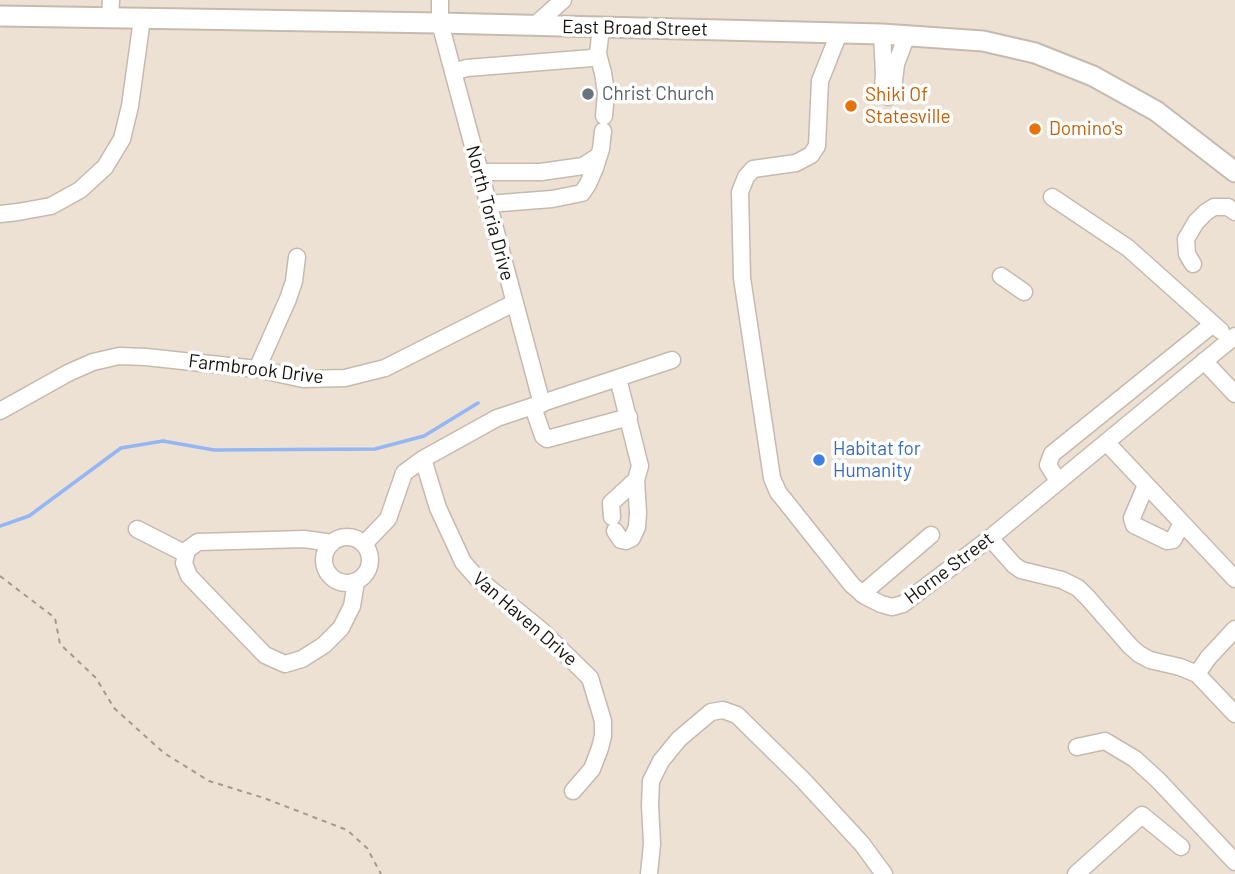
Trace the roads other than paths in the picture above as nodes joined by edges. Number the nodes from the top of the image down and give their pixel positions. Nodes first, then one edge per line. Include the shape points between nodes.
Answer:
1 (440, 0) edge
2 (563, 0) edge
3 (111, 9) edge
4 (0, 16) edge
5 (142, 19) junction
6 (440, 23) junction
7 (534, 26) junction
8 (601, 27) junction
9 (839, 33) junction
10 (882, 34) junction
11 (907, 35) junction
12 (598, 54) junction
13 (453, 72) junction
14 (597, 157) junction
15 (480, 172) junction
16 (1235, 172) edge
17 (1052, 197) dead end
18 (488, 204) junction
19 (1235, 212) edge
20 (0, 214) edge
21 (297, 257) dead end
22 (1193, 264) dead end
23 (1001, 276) dead end
24 (1024, 292) dead end
25 (514, 303) junction
26 (1213, 324) junction
27 (1233, 337) edge
28 (672, 360) dead end
29 (1204, 361) junction
30 (257, 369) junction
31 (618, 378) junction
32 (1235, 394) edge
33 (537, 405) junction
34 (0, 411) edge
35 (629, 417) junction
36 (1106, 442) junction
37 (423, 459) junction
38 (636, 480) junction
39 (1058, 481) junction
40 (1146, 485) junction
41 (1182, 523) junction
42 (138, 529) dead end
43 (931, 535) dead end
44 (990, 538) junction
45 (332, 543) junction
46 (364, 544) junction
47 (186, 554) junction
48 (1235, 579) edge
49 (356, 582) junction
50 (862, 594) junction
51 (1235, 629) edge
52 (1197, 674) junction
53 (1235, 714) edge
54 (1077, 747) dead end
55 (573, 791) dead end
56 (1181, 847) dead end
57 (1235, 862) edge
58 (649, 874) edge
59 (884, 874) edge
60 (1076, 874) edge

1 - 6 street, North Toria Drive
2 - 7 street
3 - 4 main road, East Broad Street
3 - 5 main road, East Broad Street
5 - 6 main road, East Broad Street
5 - 20 street via 130,106 122,138 105,167 80,190 51,205
6 - 7 main road, East Broad Street
6 - 13 street, North Toria Drive
7 - 8 main road, East Broad Street
8 - 9 main road, East Broad Street
8 - 12 street
9 - 10 main road, East Broad Street
9 - 50 street, Horne Street via 820,81 817,146 796,163 753,169 740,191 742,278 772,478 778,492
10 - 11 main road, East Broad Street
10 - 11 street via 883,90 888,97
11 - 16 main road, East Broad Street via 983,41 1035,53 1093,76 1156,111
12 - 13 street via 584,60
12 - 14 street via 606,93
13 - 15 street, North Toria Drive
14 - 15 street via 583,166 541,173
14 - 18 street via 582,193
15 - 18 street, North Toria Drive
17 - 26 street via 1128,248
18 - 25 street, North Toria Drive
19 - 22 street via 1214,207 1196,222 1186,239
21 - 30 street via 291,290
23 - 24 street
25 - 30 street, Farmbrook Drive via 385,368 345,378 303,379
25 - 33 street, North Toria Drive
26 - 27 street
26 - 39 street via 1052,454 1048,465
27 - 29 street, Horne Street
28 - 31 street
29 - 32 street
29 - 36 street, Horne Street
30 - 34 street, Farmbrook Drive via 119,356 68,373
31 - 33 street
31 - 35 street
33 - 35 street, North Toria Drive via 547,439
33 - 37 street via 497,418
35 - 38 street via 640,466
36 - 39 street, Horne Street
36 - 40 street
37 - 46 street via 404,473 388,519
37 - 55 street, Van Haven Drive via 438,508 463,562 590,678 603,736 592,769
38 - 38 street via 611,503 613,524 621,540 632,538 636,527
39 - 44 street, Horne Street
40 - 41 street
40 - 41 street via 1132,518 1134,525 1167,541 1173,540
41 - 48 street
42 - 47 street
43 - 50 street
44 - 50 street, Horne Street via 903,604 892,607
44 - 52 street via 1021,570 1078,588 1139,654
45 - 46 street via 348,537
45 - 47 street via 304,539 198,542
45 - 49 street via 324,559 330,576
46 - 49 street via 370,561
47 - 49 street via 189,576 265,655 285,664 324,645 341,628 352,606
51 - 52 street
52 - 53 street
54 - 57 street via 1105,741 1135,759
56 - 60 street via 1142,815
58 - 59 street via 651,781 679,739 710,712 723,710 737,715 803,780

